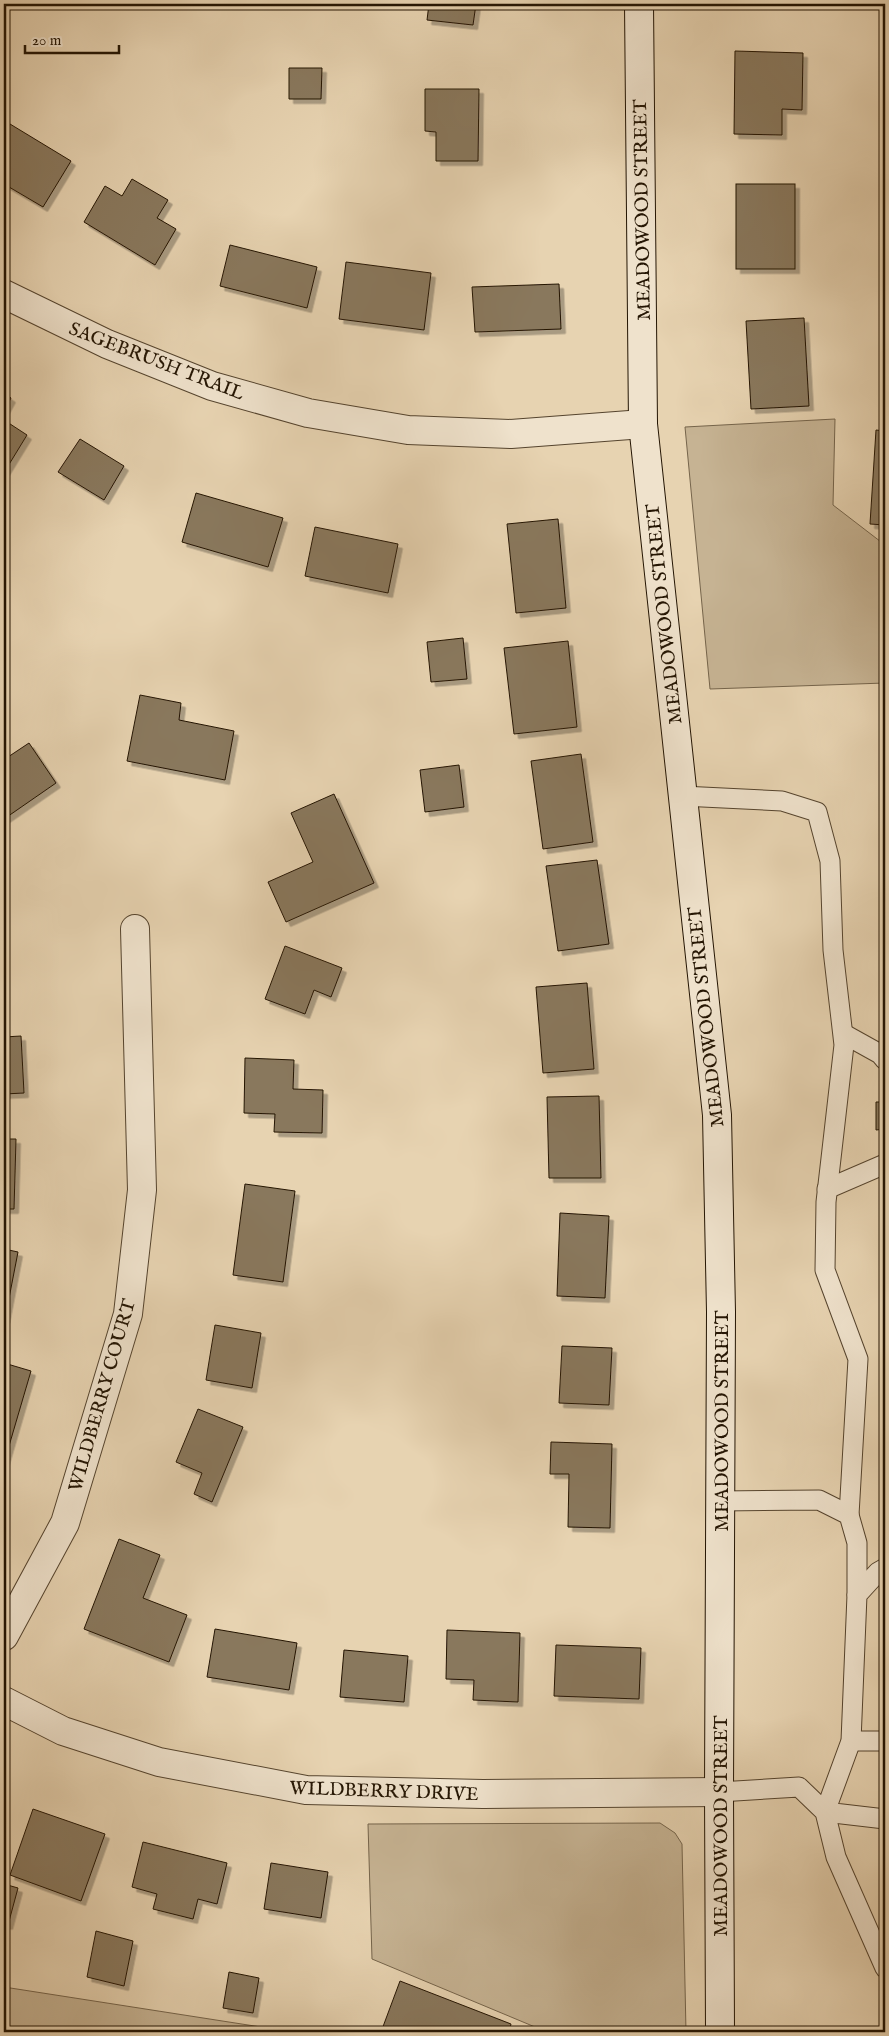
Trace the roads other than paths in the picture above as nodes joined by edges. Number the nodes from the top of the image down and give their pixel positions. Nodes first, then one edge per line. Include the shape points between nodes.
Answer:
1 (639, 4) edge
2 (4, 294) edge
3 (643, 424) junction
4 (682, 796) junction
5 (135, 928) dead end
6 (844, 1034) junction
7 (885, 1060) edge
8 (885, 1164) edge
9 (828, 1189) junction
10 (720, 1502) junction
11 (849, 1515) junction
12 (885, 1568) edge
13 (857, 1595) junction
14 (4, 1636) edge
15 (4, 1701) edge
16 (851, 1741) junction
17 (885, 1741) edge
18 (719, 1792) junction
19 (825, 1812) junction
20 (885, 1819) edge
21 (885, 1968) edge
22 (720, 2032) edge

1 - 3 street, MEADOWOOD STREET
2 - 3 street, SAGEBRUSH TRAIL via 107,344 212,386 308,413 408,430 511,434
3 - 4 street, MEADOWOOD STREET
4 - 6 lane via 782,801 817,812 830,861 833,950
4 - 10 street, MEADOWOOD STREET via 717,1115
5 - 14 street, WILDBERRY COURT via 142,1190 128,1314 65,1523
6 - 7 lane
6 - 9 lane
8 - 9 lane
9 - 11 lane via 825,1270 858,1359
10 - 11 lane via 819,1500
10 - 18 street, MEADOWOOD STREET
11 - 13 lane via 857,1543
12 - 13 lane
13 - 16 lane
15 - 18 street, WILDBERRY DRIVE via 63,1731 159,1762 306,1790 483,1794
16 - 17 lane
16 - 19 lane
18 - 19 lane via 799,1787
18 - 22 street, MEADOWOOD STREET
19 - 20 lane
19 - 21 lane via 836,1856

